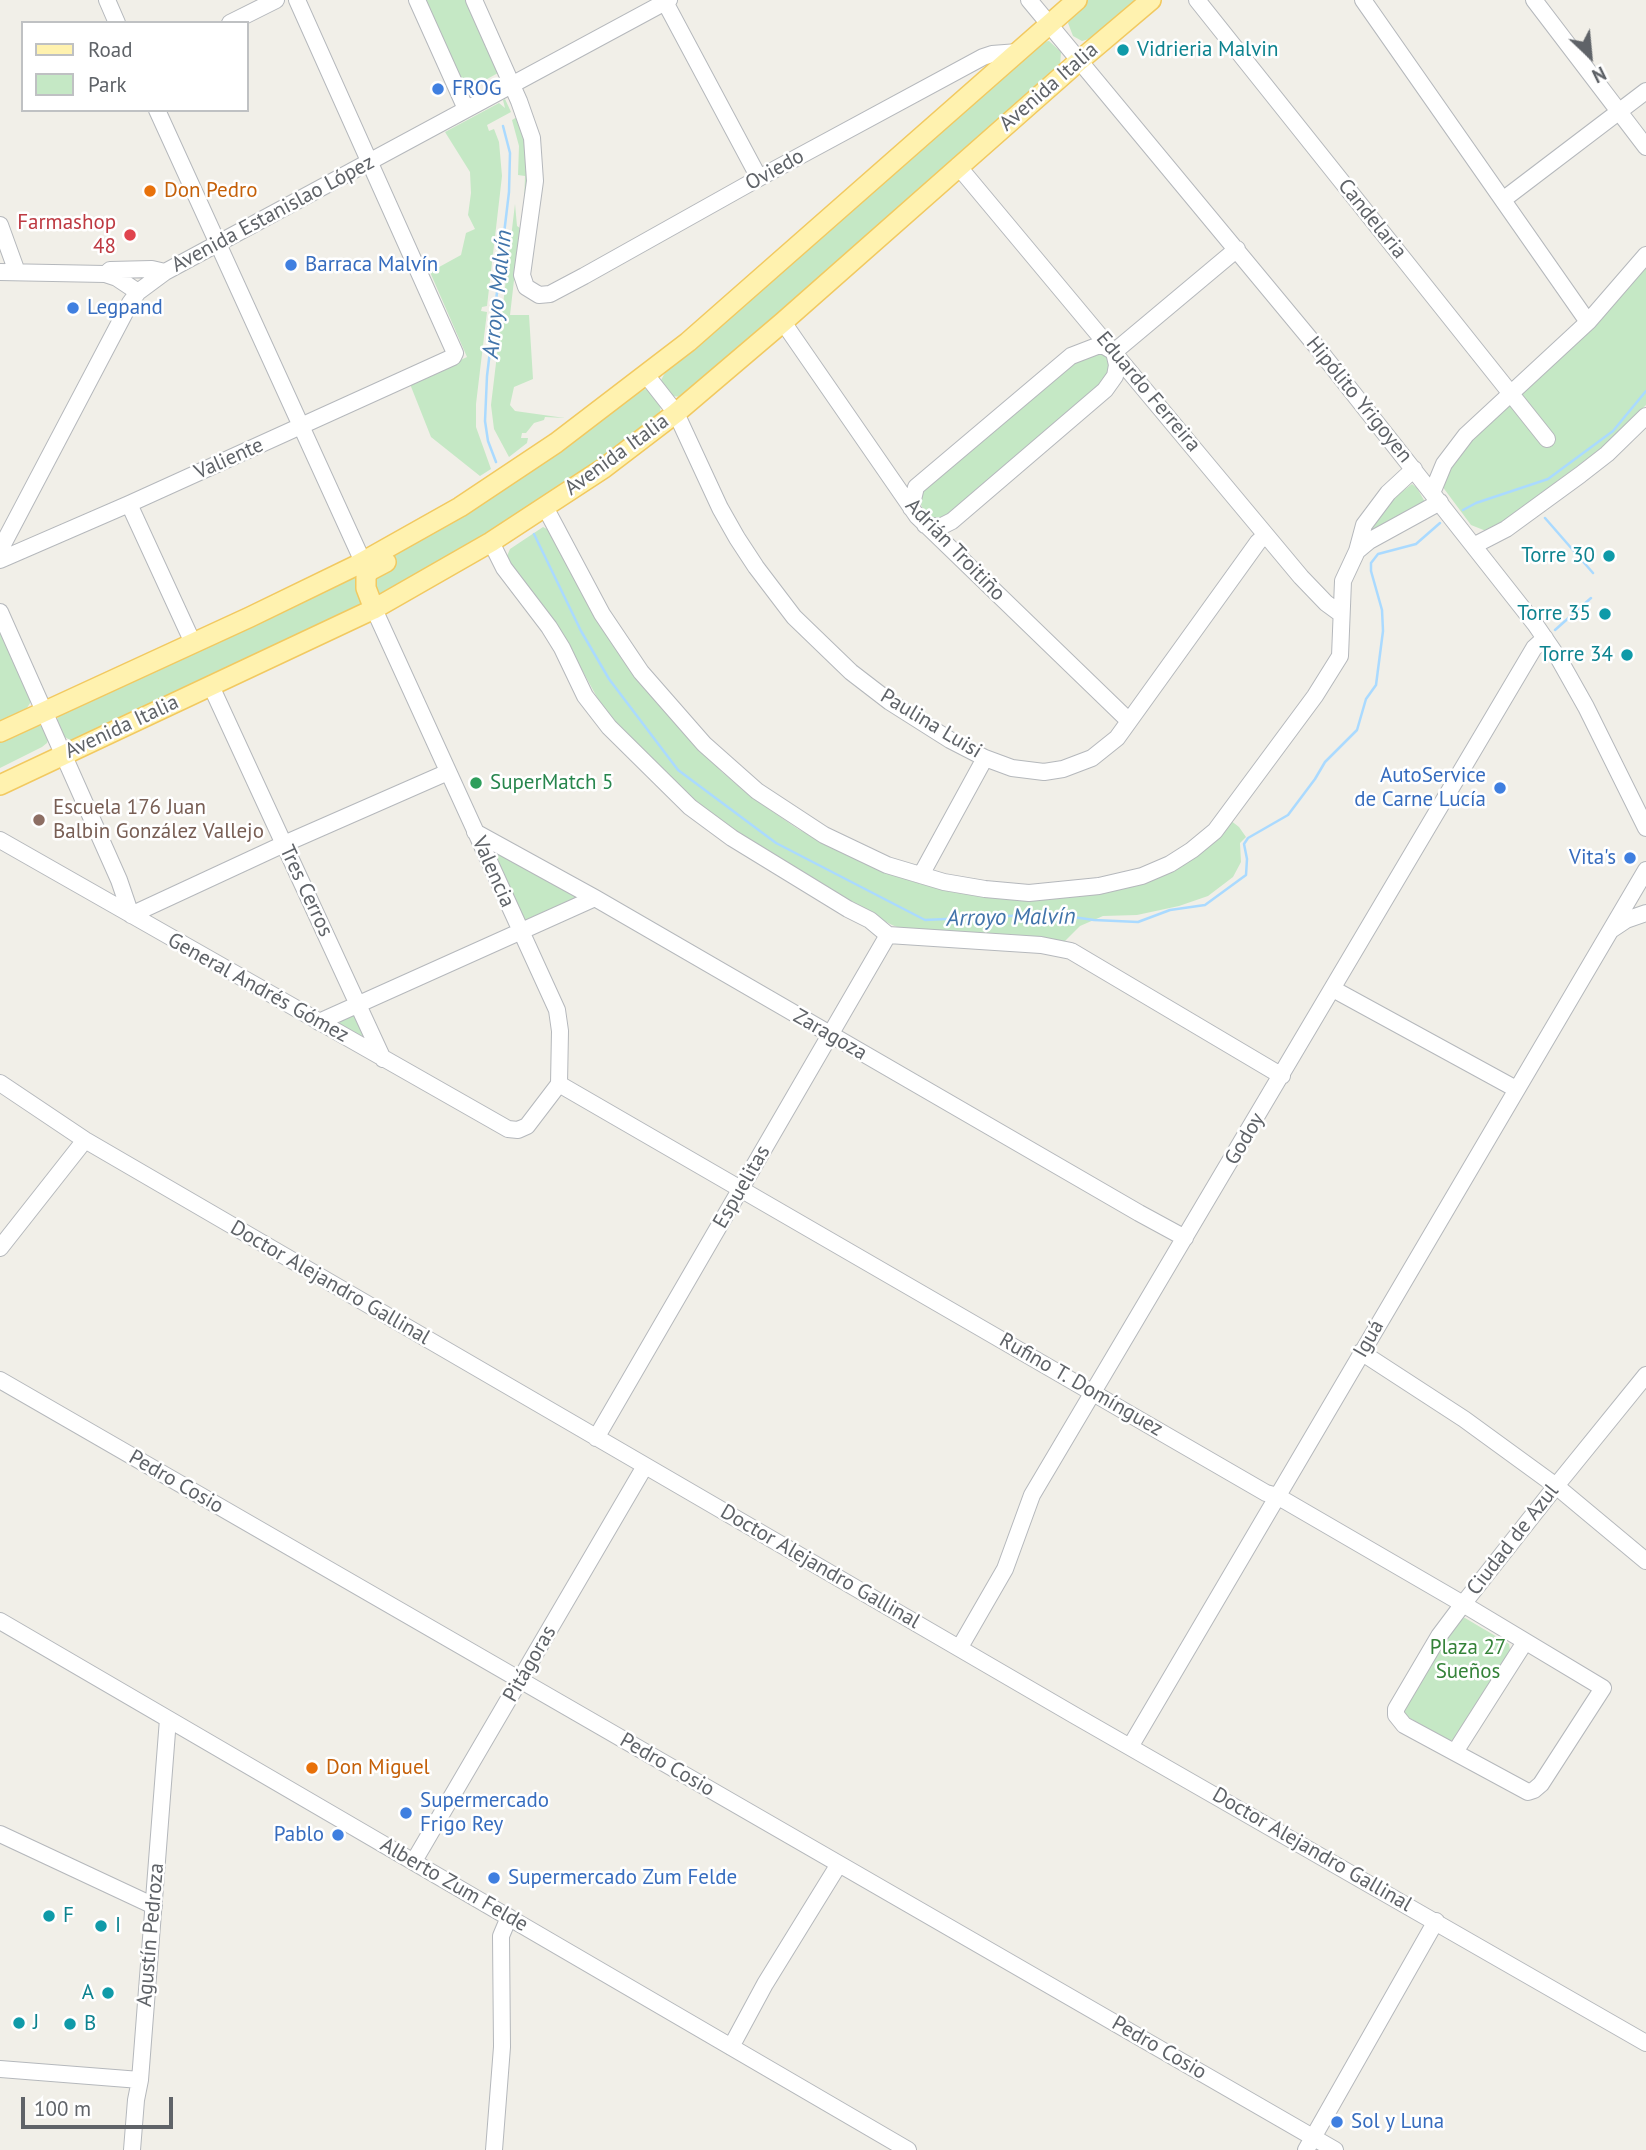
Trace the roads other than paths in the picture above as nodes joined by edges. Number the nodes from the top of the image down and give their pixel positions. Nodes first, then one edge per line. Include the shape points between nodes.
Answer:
1 (107, 0) edge
2 (276, 0) edge
3 (297, 0) edge
4 (417, 0) edge
5 (474, 0) edge
6 (1029, 0) edge
7 (1077, 0) edge
8 (1151, 0) edge
9 (1197, 0) edge
10 (1364, 0) edge
11 (1534, 0) edge
12 (667, 1) edge
13 (116, 21) edge
14 (234, 21) edge
15 (1049, 24) junction
16 (1018, 52) junction
17 (1079, 61) junction
18 (511, 84) junction
19 (1646, 92) edge
20 (466, 109) junction
21 (158, 112) edge
22 (1619, 113) junction
23 (1646, 148) edge
24 (370, 162) junction
25 (958, 166) junction
26 (759, 178) junction
27 (1504, 199) junction
28 (0, 225) edge
29 (217, 244) junction
30 (1237, 249) junction
31 (1646, 254) edge
32 (0, 272) edge
33 (17, 272) junction
34 (165, 272) junction
35 (105, 274) junction
36 (138, 292) junction
37 (783, 322) junction
38 (1588, 322) junction
39 (1114, 352) junction
40 (648, 376) junction
41 (1510, 393) junction
42 (676, 413) junction
43 (1646, 416) edge
44 (301, 426) junction
45 (1547, 439) dead end
46 (1414, 469) junction
47 (1436, 498) junction
48 (129, 504) junction
49 (545, 507) junction
50 (911, 508) junction
51 (925, 525) junction
52 (429, 526) junction
53 (1266, 535) junction
54 (491, 542) junction
55 (1475, 545) junction
56 (0, 550) edge
57 (1357, 551) junction
58 (0, 560) edge
59 (363, 562) junction
60 (1343, 581) junction
61 (1312, 588) junction
62 (374, 609) junction
63 (0, 612) edge
64 (1341, 614) junction
65 (1545, 638) junction
66 (193, 643) junction
67 (211, 686) junction
68 (44, 711) junction
69 (1129, 721) junction
70 (0, 732) edge
71 (60, 747) junction
72 (985, 758) junction
73 (0, 772) edge
74 (448, 772) junction
75 (0, 785) edge
76 (1646, 828) edge
77 (475, 832) junction
78 (0, 840) edge
79 (284, 844) junction
80 (1646, 870) edge
81 (921, 875) junction
82 (1629, 897) junction
83 (595, 898) junction
84 (1645, 913) edge
85 (131, 915) junction
86 (1609, 931) junction
87 (521, 932) junction
88 (888, 935) junction
89 (1333, 989) junction
90 (358, 1004) junction
91 (319, 1022) junction
92 (830, 1035) junction
93 (383, 1059) junction
94 (1282, 1076) junction
95 (0, 1083) edge
96 (559, 1084) junction
97 (1516, 1089) junction
98 (85, 1140) junction
99 (741, 1189) junction
100 (1185, 1238) junction
101 (0, 1248) edge
102 (1361, 1352) junction
103 (1646, 1375) edge
104 (0, 1380) edge
105 (1094, 1392) junction
106 (596, 1438) junction
107 (645, 1466) junction
108 (1556, 1486) junction
109 (1277, 1496) junction
110 (1646, 1561) edge
111 (1463, 1604) junction
112 (0, 1621) edge
113 (1525, 1642) junction
114 (960, 1647) junction
115 (520, 1681) junction
116 (168, 1719) junction
117 (1130, 1747) junction
118 (1455, 1752) junction
119 (0, 1834) edge
120 (414, 1861) junction
121 (839, 1864) junction
122 (154, 1906) junction
123 (509, 1917) junction
124 (1436, 1921) junction
125 (1646, 2043) edge
126 (731, 2047) junction
127 (0, 2069) edge
128 (140, 2080) junction
129 (1310, 2144) edge
130 (132, 2150) edge
131 (494, 2150) edge
132 (908, 2150) edge
133 (1335, 2150) edge

1 - 13 street
2 - 14 street
3 - 24 street
4 - 20 street
5 - 18 street
6 - 15 street, Hipólito Yrigoyen
7 - 15 main road
8 - 17 main road, Avenida Italia
9 - 41 street, Candelaria
10 - 27 street
11 - 22 street
12 - 18 street, Avenida Estanislao López
12 - 26 street
15 - 16 main road
15 - 17 street, Hipólito Yrigoyen
16 - 26 street, Oviedo via 983,57
16 - 40 main road
17 - 25 main road, Avenida Italia
17 - 30 street, Hipólito Yrigoyen
18 - 20 street, Avenida Estanislao López
18 - 26 street, Oviedo via 529,127 536,163 522,275 526,287 536,294 551,294
19 - 22 street
20 - 24 street, Avenida Estanislao López
21 - 29 street
22 - 23 street
22 - 27 street
24 - 29 street, Avenida Estanislao López
24 - 44 street, Valiente via 455,353
25 - 37 main road, Avenida Italia
25 - 39 street, Eduardo Ferreira
27 - 38 street
28 - 33 street
29 - 34 street, Avenida Estanislao López
29 - 44 street
30 - 39 street
30 - 46 street, Hipólito Yrigoyen
31 - 38 street
32 - 33 street
33 - 35 street
34 - 35 street
34 - 36 street, Avenida Estanislao López
35 - 36 street
36 - 56 street, Avenida Estanislao López
37 - 42 main road, Avenida Italia
37 - 50 street, Adrián Troitiño
38 - 41 street
39 - 50 street via 1097,346 1071,356 916,486
39 - 51 street via 1115,376 1105,390 952,520 940,527
39 - 53 street, Eduardo Ferreira
40 - 42 street, Paulina Luisi
40 - 52 main road
41 - 45 street, Candelaria
41 - 47 street via 1450,454
42 - 49 main road, Avenida Italia
42 - 72 street, Paulina Luisi via 737,538 794,617 890,702
43 - 55 street via 1580,475
44 - 48 street, Valiente
44 - 59 street
46 - 47 street, Hipólito Yrigoyen
46 - 57 street via 1364,525
47 - 55 street, Hipólito Yrigoyen
47 - 57 street
48 - 58 street, Valiente
48 - 66 street
49 - 54 main road, Avenida Italia
49 - 81 street via 627,652 721,762 824,835 887,865
50 - 51 street, Adrián Troitiño
51 - 69 street, Adrián Troitiño
52 - 59 main road
52 - 62 main road via 412,546 369,572 366,588
53 - 61 street, Eduardo Ferreira
53 - 69 street, Paulina Luisi
54 - 62 main road, Avenida Italia
54 - 88 street via 504,568 549,626 585,696 609,727 690,807 776,867
55 - 65 street, Hipólito Yrigoyen
57 - 60 street
59 - 66 main road
60 - 61 street via 1324,590
60 - 64 street
61 - 64 street, Eduardo Ferreira
62 - 67 main road, Avenida Italia
62 - 74 street, Valencia
63 - 68 street
64 - 81 street via 1340,656 1332,671 1215,831 1170,864 1121,882 1029,893
65 - 76 street, Hipólito Yrigoyen via 1600,733
65 - 89 street, Godoy via 1534,648
66 - 68 main road
67 - 71 main road, Avenida Italia
67 - 79 street, Tres Cerros
68 - 70 main road
68 - 71 street
69 - 72 street, Paulina Luisi via 1117,738 1092,758 1063,769 1028,771
71 - 73 main road via 48,748
71 - 75 main road, Avenida Italia
71 - 85 street
72 - 81 street
74 - 77 street, Valencia
74 - 79 street
77 - 83 street, Zaragoza
77 - 87 street, Valencia
78 - 85 street, General Andrés Gómez
79 - 85 street
79 - 90 street, Tres Cerros
80 - 82 street, Iguá
82 - 84 street via 1633,906
82 - 86 street, Iguá
83 - 87 street
83 - 92 street, Zaragoza
84 - 86 street
85 - 91 street, General Andrés Gómez
86 - 97 street, Iguá
87 - 90 street
87 - 96 street, Valencia via 557,1010
88 - 92 street, Espuelitas
88 - 94 street via 1071,951
89 - 94 street, Godoy
89 - 97 street
90 - 91 street
90 - 93 street, Tres Cerros
91 - 93 street, General Andrés Gómez
92 - 99 street, Espuelitas
92 - 100 street, Zaragoza
93 - 96 street, General Andrés Gómez via 508,1129 527,1126
94 - 100 street, Godoy
95 - 98 street, Doctor Alejandro Gallinal
96 - 99 street, Rufino T. Domínguez
97 - 102 street, Iguá
98 - 101 street
98 - 106 street, Doctor Alejandro Gallinal
99 - 105 street, Rufino T. Domínguez
99 - 106 street, Espuelitas
100 - 105 street, Godoy
102 - 108 street
102 - 109 street, Iguá
103 - 108 street, Ciudad de Azul
104 - 115 street, Pedro Cosio
105 - 109 street, Rufino T. Domínguez
105 - 114 street, Godoy via 1032,1495 1005,1569
106 - 107 street, Doctor Alejandro Gallinal
107 - 114 street, Doctor Alejandro Gallinal
107 - 115 street, Pitágoras
108 - 110 street
108 - 111 street, Ciudad de Azul
109 - 111 street, Rufino T. Domínguez
109 - 117 street, Iguá
111 - 113 street, Rufino T. Domínguez
111 - 118 street, Ciudad de Azul via 1396,1709 1404,1724
112 - 116 street, Alberto Zum Felde
113 - 118 street
113 - 118 street, Rufino T. Domínguez via 1603,1688 1534,1790 1520,1790
114 - 117 street, Doctor Alejandro Gallinal
115 - 120 street, Pitágoras
115 - 121 street, Pedro Cosio
116 - 120 street, Alberto Zum Felde
116 - 122 street, Agustín Pedroza
117 - 124 street, Doctor Alejandro Gallinal
119 - 122 street
120 - 123 street, Alberto Zum Felde
121 - 126 street
121 - 129 street, Pedro Cosio
122 - 128 street, Agustín Pedroza
123 - 126 street, Alberto Zum Felde
123 - 131 street via 502,1936 502,2047
124 - 125 street, Doctor Alejandro Gallinal
124 - 129 street
126 - 132 street, Alberto Zum Felde
127 - 128 street
128 - 130 street, Agustín Pedroza
129 - 133 street, Pedro Cosio

